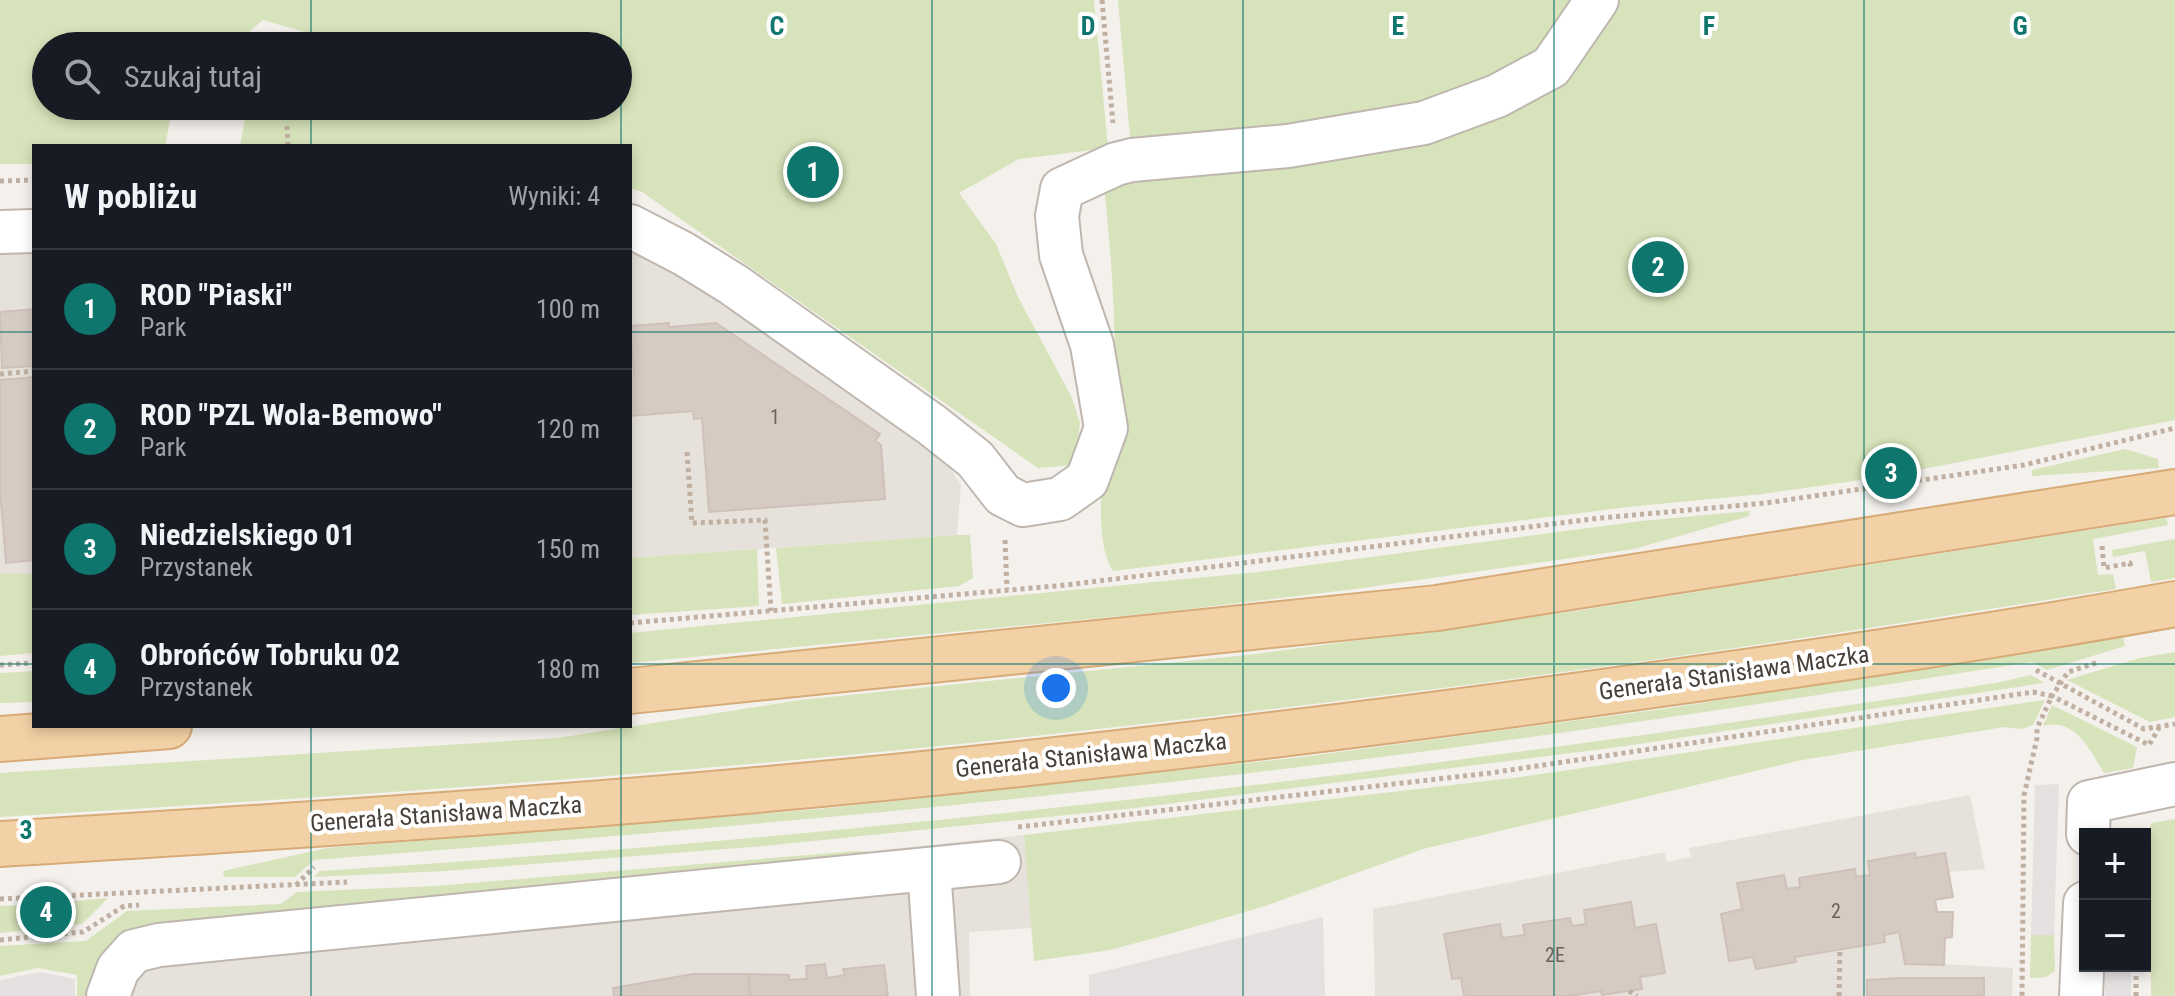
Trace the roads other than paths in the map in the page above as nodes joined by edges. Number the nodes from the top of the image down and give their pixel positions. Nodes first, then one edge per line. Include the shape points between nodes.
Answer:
1 (1597, 0) edge
2 (632, 227) edge
3 (32, 231) edge
4 (0, 232) edge
5 (2175, 492) edge
6 (2175, 604) edge
7 (632, 691) edge
8 (143, 728) edge
9 (0, 739) edge
10 (2175, 784) edge
11 (2088, 828) edge
12 (0, 844) edge
13 (1004, 845) road end
14 (929, 869) junction
15 (2082, 972) edge
16 (108, 996) edge
17 (938, 996) edge
18 (2081, 996) edge

1 - 2 street via 1551,67 1497,96 1424,123 1288,146 1116,164 1062,189 1057,216 1061,255 1092,345 1106,428 1087,480 1060,499 1023,505 1003,495 975,459 907,407 734,285
3 - 4 street
5 - 7 main road via 1437,608
6 - 12 main road, Generała Stanisława Maczka via 1485,708 1021,763 558,807
8 - 9 main road
10 - 11 street via 2089,802
13 - 14 street
14 - 16 street via 159,945 134,951 118,969
14 - 17 street
15 - 18 street

